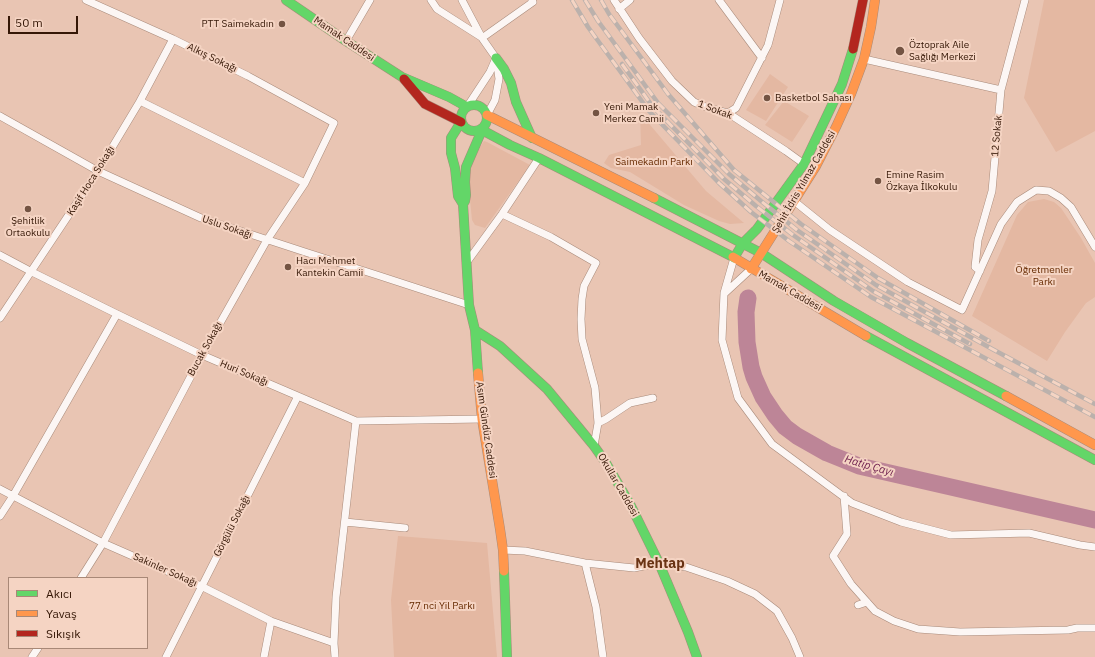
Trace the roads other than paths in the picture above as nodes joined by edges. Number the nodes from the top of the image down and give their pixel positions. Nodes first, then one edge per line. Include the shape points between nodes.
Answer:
1 (86, 0) edge
2 (286, 0) edge
3 (370, 0) edge
4 (431, 0) edge
5 (462, 0) edge
6 (532, 0) edge
7 (614, 0) edge
8 (630, 0) edge
9 (719, 0) edge
10 (780, 0) edge
11 (863, 0) edge
12 (875, 0) edge
13 (1025, 0) edge
14 (619, 9) junction
15 (482, 38) junction
16 (173, 39) junction
17 (346, 41) junction
18 (496, 58) junction
19 (762, 58) junction
20 (864, 59) junction
21 (402, 77) junction
22 (1001, 90) junction
23 (140, 101) junction
24 (467, 107) junction
25 (728, 113) junction
26 (487, 115) junction
27 (0, 116) edge
28 (461, 122) junction
29 (334, 123) joint
30 (482, 130) junction
31 (532, 138) junction
32 (538, 158) junction
33 (804, 164) junction
34 (98, 171) junction
35 (305, 183) junction
36 (794, 201) junction
37 (463, 204) junction
38 (502, 214) junction
39 (267, 240) junction
40 (743, 243) junction
41 (1095, 247) edge
42 (761, 253) junction
43 (0, 255) edge
44 (734, 258) junction
45 (467, 262) junction
46 (751, 269) junction
47 (980, 271) junction
48 (32, 272) junction
49 (724, 293) junction
50 (469, 305) junction
51 (117, 314) junction
52 (0, 318) edge
53 (475, 330) junction
54 (202, 355) junction
55 (298, 396) junction
56 (653, 398) dead end
57 (482, 419) junction
58 (356, 421) junction
59 (598, 423) junction
60 (1095, 445) edge
61 (594, 446) junction
62 (1095, 460) edge
63 (0, 489) edge
64 (13, 496) junction
65 (844, 496) junction
66 (0, 516) edge
67 (345, 522) junction
68 (405, 528) dead end
69 (103, 543) junction
70 (1095, 547) edge
71 (503, 550) junction
72 (585, 562) junction
73 (659, 562) junction
74 (83, 577) edge
75 (201, 586) junction
76 (867, 602) junction
77 (858, 605) dead end
78 (271, 621) junction
79 (1095, 629) edge
80 (334, 643) junction
81 (166, 657) edge
82 (264, 657) edge
83 (335, 657) edge
84 (507, 657) edge
85 (603, 657) edge
86 (697, 657) edge
87 (800, 657) edge

1 - 16 street, Alkış Sokağı
2 - 17 main road, Mamak Caddesi
3 - 17 street
4 - 15 street via 437,9
5 - 15 street
6 - 15 street via 533,2
7 - 14 street, 1 Sokak
8 - 14 street
9 - 19 street
10 - 19 street
11 - 33 main road, Şehit İdris Yılmaz Caddesi via 852,53 842,84
12 - 20 main road, Şehit İdris Yılmaz Caddesi
13 - 22 street, 12 Sokak
14 - 25 street, 1 Sokak via 672,81 694,102
15 - 18 street
16 - 23 street, Kaşif Hoca Sokağı
16 - 29 street, Alkış Sokağı
17 - 21 main road, Mamak Caddesi
18 - 24 street
18 - 26 street via 500,79 495,100
18 - 31 main road via 511,83 516,102
19 - 25 street via 736,108
20 - 22 street
20 - 36 main road, Şehit İdris Yılmaz Caddesi via 836,127
21 - 24 main road, Mamak Caddesi
21 - 28 main road, Mamak Caddesi via 425,104
22 - 47 street, 12 Sokak via 992,191 978,240 975,267
23 - 34 street, Kaşif Hoca Sokağı
23 - 35 street
24 - 26 main road via 479,106
24 - 28 main road via 462,111
25 - 33 street, 1 Sokak
26 - 30 main road via 487,123
26 - 31 main road, Mamak Caddesi
27 - 34 street, Uslu Sokağı
28 - 30 main road via 469,131
28 - 37 main road, Asım Gündüz Caddesi via 451,138 451,153 458,196
29 - 35 street, Bucak Sokağı
30 - 32 main road, Mamak Caddesi
30 - 37 main road, Asım Gündüz Caddesi via 466,167 466,195
31 - 40 main road, Mamak Caddesi
32 - 38 street
32 - 44 main road, Mamak Caddesi
33 - 40 main road, Şehit İdris Yılmaz Caddesi via 757,229
34 - 39 street, Uslu Sokağı via 201,218
34 - 48 street, Kaşif Hoca Sokağı
35 - 39 street, Bucak Sokağı
36 - 42 main road, Şehit İdris Yılmaz Caddesi
36 - 47 street via 830,230 908,282 962,310
37 - 45 main road, Asım Gündüz Caddesi
38 - 45 street
38 - 59 street via 551,237 596,263 584,286 581,320 582,339 595,388
39 - 50 street, Uslu Sokağı
39 - 54 street, Bucak Sokağı
40 - 42 main road, Mamak Caddesi
40 - 44 main road, Şehit İdris Yılmaz Caddesi
41 - 47 street via 1071,207 1049,191 1036,190 1017,202 1001,224
42 - 46 main road, Şehit İdris Yılmaz Caddesi
42 - 60 main road, Mamak Caddesi via 834,301 907,344
43 - 48 street, Huri Sokağı
44 - 46 main road, Mamak Caddesi
44 - 49 street
45 - 50 main road, Asım Gündüz Caddesi
46 - 49 street
46 - 62 main road, Mamak Caddesi via 902,356
48 - 51 street, Huri Sokağı
48 - 52 street, Kaşif Hoca Sokağı
49 - 65 street via 722,340 738,398 772,444
50 - 53 main road, Asım Gündüz Caddesi
51 - 54 street, Huri Sokağı
51 - 64 street
53 - 57 main road, Asım Gündüz Caddesi
53 - 61 main road, Okullar Caddesi via 500,346 547,389
54 - 55 street, Huri Sokağı
54 - 69 street, Bucak Sokağı
55 - 58 street, Huri Sokağı
55 - 75 street, Görgülü Sokağı
56 - 59 street via 630,403
57 - 58 street, Huri Sokağı
57 - 71 main road, Asım Gündüz Caddesi
58 - 67 street
59 - 61 street
61 - 73 main road, Okullar Caddesi via 630,504
63 - 64 street, Sakinler Sokağı
64 - 66 street
64 - 69 street, Sakinler Sokağı
65 - 70 street via 852,502 901,522 951,535 1029,533
65 - 76 street via 847,534 833,556 851,584
67 - 68 street
67 - 80 street via 336,597
69 - 74 street, Bucak Sokağı
69 - 75 street, Sakinler Sokağı
71 - 72 street via 526,551
71 - 84 main road, Asım Gündüz Caddesi
72 - 73 street via 634,568
72 - 85 street via 596,607
73 - 86 main road, Okullar Caddesi
73 - 87 street via 686,567 727,581 754,594 784,619
75 - 78 street, Sakinler Sokağı
75 - 81 street, Görgülü Sokağı
76 - 77 street
76 - 79 street via 875,611 918,629 960,632
78 - 80 street, Sakinler Sokağı
78 - 82 street
80 - 83 street

